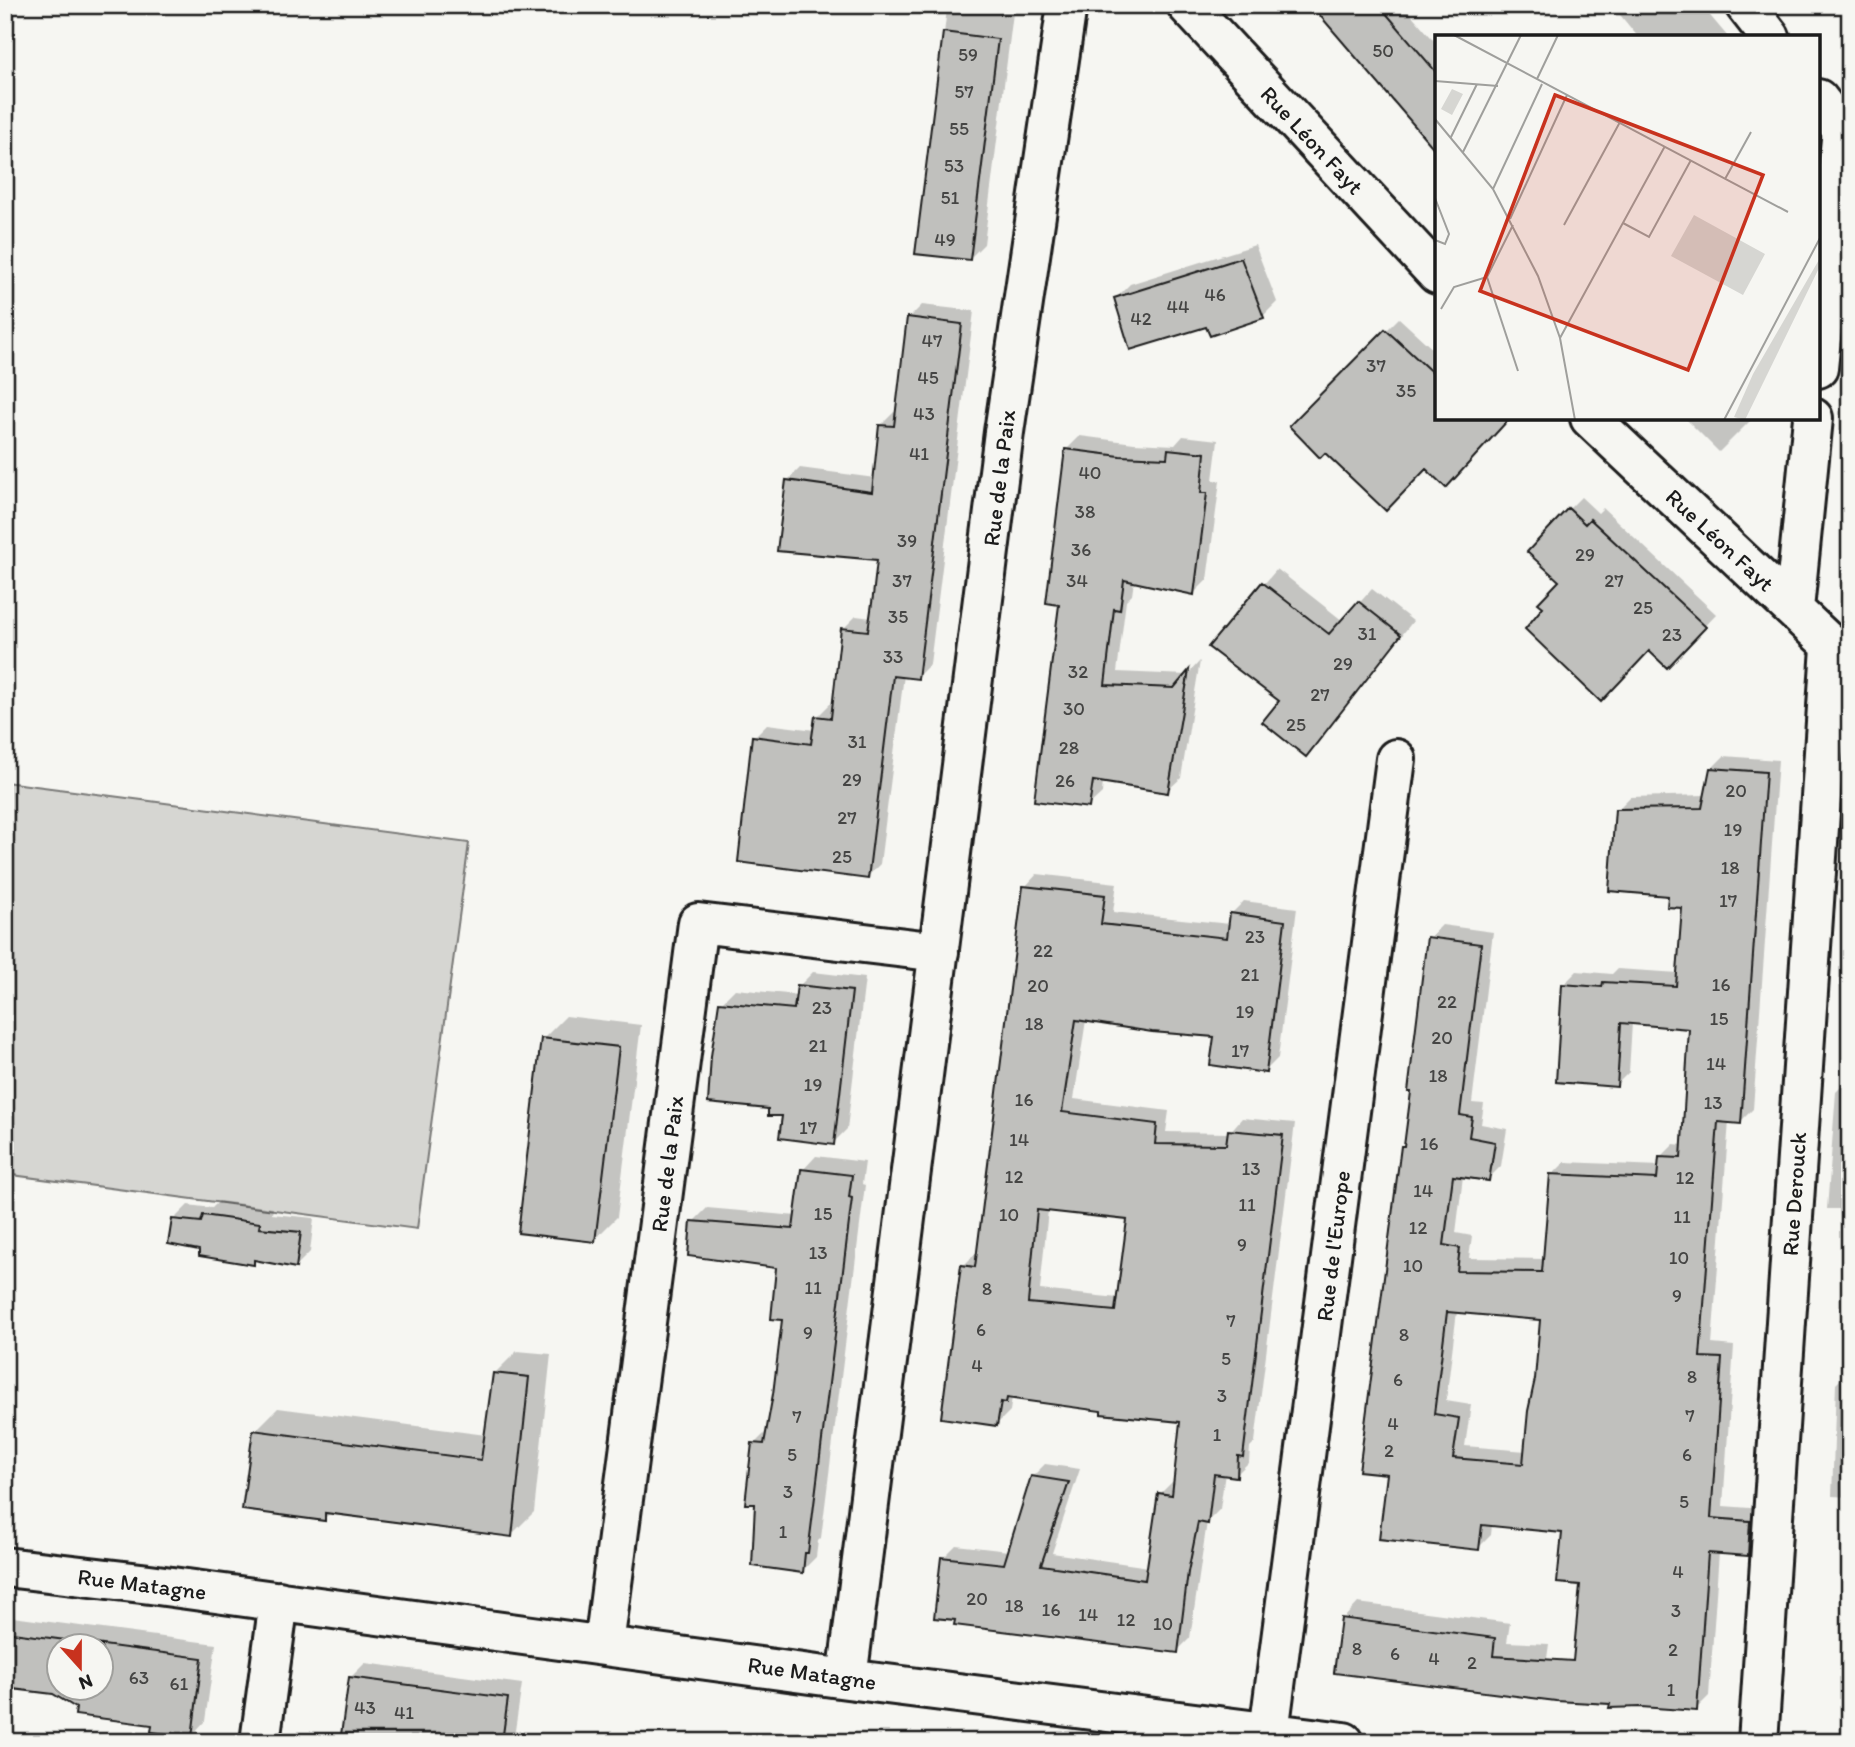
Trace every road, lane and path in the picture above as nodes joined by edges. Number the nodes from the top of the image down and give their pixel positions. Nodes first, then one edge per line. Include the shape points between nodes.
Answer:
1 (1067, 5) edge
2 (1187, 5) edge
3 (1745, 5) edge
4 (1768, 35) edge
5 (1820, 101) edge
6 (1846, 127) edge
7 (1435, 272) edge
8 (1820, 351) edge
9 (1592, 420) edge
10 (1813, 420) edge
11 (1794, 608) junction
12 (1840, 655) edge
13 (1396, 759) dead end
14 (939, 952) junction
15 (5, 1567) edge
16 (279, 1601) junction
17 (604, 1645) junction
18 (847, 1679) junction
19 (1269, 1732) junction
20 (260, 1742) edge
21 (1345, 1742) edge
22 (1758, 1742) edge

1 - 14 street, Rue de la Paix via 1004,432
2 - 7 street, Rue Léon Fayt
3 - 4 street
5 - 6 street
6 - 8 street
9 - 11 street, Rue Léon Fayt
10 - 11 street
11 - 12 street, Rue Léon Fayt
12 - 22 street, Rue Derouck
13 - 19 street, Rue de l'Europe
14 - 17 street, Rue de la Paix via 698,923
14 - 18 street, Rue de la Paix
15 - 16 street, Rue Matagne
16 - 17 street, Rue Matagne
16 - 20 street
17 - 18 street, Rue Matagne
18 - 19 street, Rue Matagne
19 - 21 street, Rue Matagne

